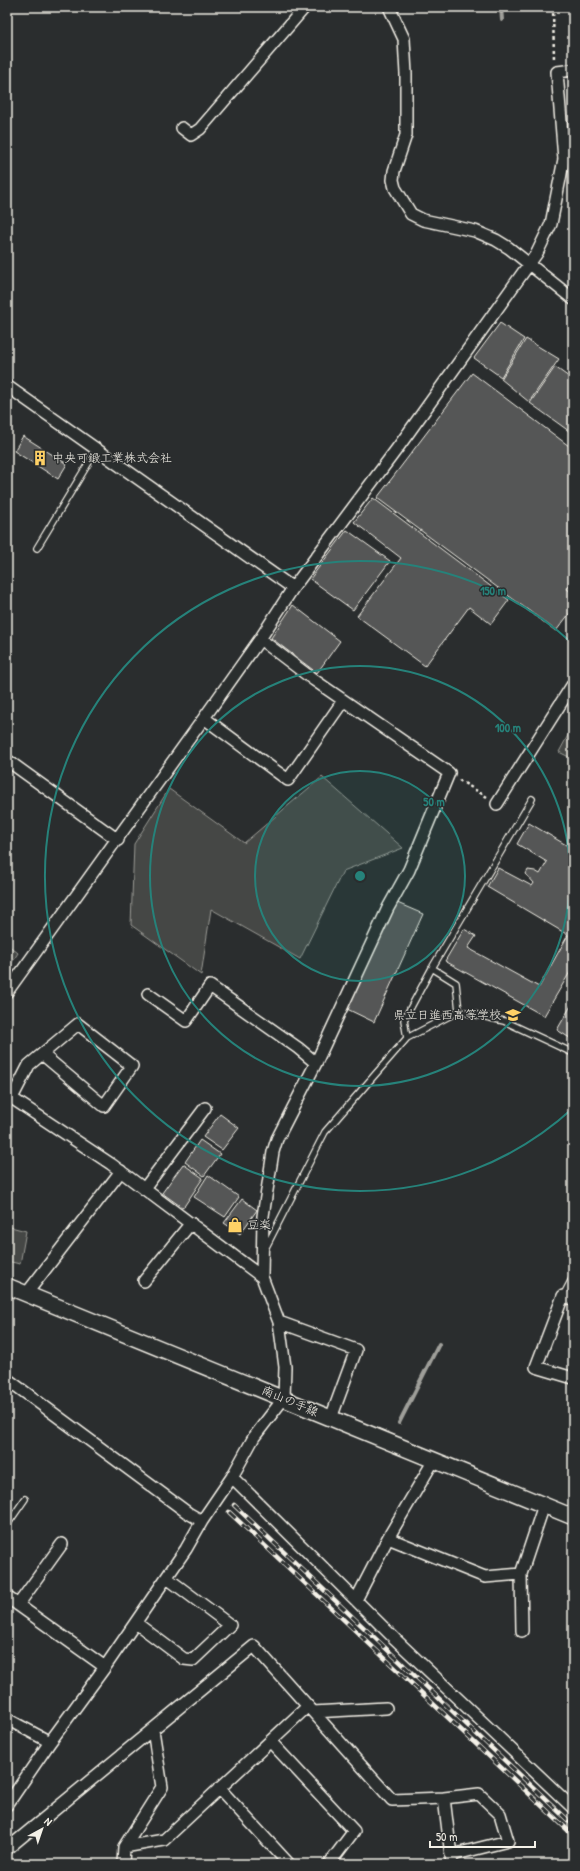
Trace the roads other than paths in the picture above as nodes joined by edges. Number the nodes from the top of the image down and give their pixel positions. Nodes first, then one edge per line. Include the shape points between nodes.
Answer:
1 (305, 7) edge
2 (389, 7) edge
3 (573, 70) edge
4 (182, 128) dead end
5 (564, 159) junction
6 (573, 166) edge
7 (528, 264) junction
8 (573, 299) edge
9 (7, 386) edge
10 (98, 449) junction
11 (37, 548) dead end
12 (293, 588) junction
13 (260, 639) junction
14 (573, 684) edge
15 (343, 701) junction
16 (204, 718) junction
17 (7, 760) edge
18 (532, 799) dead end
19 (497, 804) dead end
20 (118, 840) junction
21 (432, 968) junction
22 (7, 992) edge
23 (148, 994) dead end
24 (459, 1011) junction
25 (407, 1038) junction
26 (573, 1053) edge
27 (42, 1054) junction
28 (316, 1063) junction
29 (10, 1096) edge
30 (205, 1108) dead end
31 (121, 1171) junction
32 (144, 1189) junction
33 (191, 1223) junction
34 (263, 1255) junction
35 (262, 1277) junction
36 (573, 1277) edge
37 (144, 1281) dead end
38 (7, 1286) edge
39 (27, 1293) junction
40 (568, 1298) edge
41 (279, 1322) junction
42 (573, 1378) edge
43 (7, 1379) edge
44 (284, 1398) junction
45 (331, 1418) junction
46 (434, 1460) junction
47 (232, 1477) junction
48 (25, 1499) dead end
49 (544, 1505) junction
50 (573, 1517) edge
51 (202, 1521) junction
52 (7, 1525) edge
53 (388, 1538) junction
54 (62, 1544) dead end
55 (521, 1574) junction
56 (167, 1578) junction
57 (7, 1597) edge
58 (356, 1600) junction
59 (18, 1605) junction
60 (136, 1623) junction
61 (522, 1631) dead end
62 (105, 1667) junction
63 (386, 1708) dead end
64 (310, 1709) junction
65 (7, 1719) edge
66 (153, 1730) junction
67 (270, 1741) junction
68 (50, 1742) junction
69 (219, 1788) junction
70 (444, 1798) junction
71 (7, 1805) edge
72 (573, 1808) edge
73 (124, 1847) junction
74 (7, 1849) edge
75 (452, 1860) edge
76 (123, 1864) edge
77 (289, 1864) edge
78 (329, 1864) edge

1 - 4 street via 200,129 191,135
2 - 7 street via 404,39 406,74 406,135 394,171 395,188 416,218 475,231 509,248
3 - 5 street via 557,72
5 - 6 street
5 - 7 street via 551,224 537,253
7 - 8 street
7 - 12 street via 399,446
9 - 10 street
10 - 11 lane
10 - 12 street
12 - 13 street
13 - 15 street
13 - 16 street
14 - 19 street
15 - 16 street via 288,780
15 - 28 street via 449,773 409,870 388,908
16 - 20 street
17 - 20 street
18 - 21 lane
20 - 22 street
21 - 24 lane via 456,983
21 - 25 lane via 404,1020
23 - 28 street via 186,1021 210,986
24 - 25 lane
24 - 26 lane via 504,1021
25 - 34 lane via 325,1132
27 - 27 street via 104,1106 132,1066 78,1024
27 - 29 street via 28,1065
28 - 34 street via 277,1138 273,1152 263,1216
29 - 31 street
30 - 32 street
31 - 32 street
31 - 39 street
32 - 33 street
33 - 35 street
33 - 37 street
34 - 35 street
35 - 41 street
36 - 40 lane
38 - 39 street, 南山の手線
39 - 44 street, 南山の手線
40 - 42 street via 536,1367
41 - 44 street via 286,1367
41 - 45 street via 356,1350
43 - 51 street
44 - 45 street, 南山の手線
44 - 47 street via 254,1437
45 - 46 street, 南山の手線
46 - 49 street, 南山の手線
46 - 53 street
47 - 51 street
47 - 58 street
48 - 52 lane
49 - 50 street, 南山の手線
49 - 55 street
51 - 56 street
53 - 55 street via 485,1577
53 - 58 street
54 - 59 street
55 - 61 street
56 - 60 street
56 - 60 street via 230,1625 192,1660 184,1659
57 - 59 street
58 - 72 street
59 - 62 street
60 - 62 street
62 - 68 street
63 - 64 street
64 - 66 street via 254,1646
64 - 67 street
64 - 70 street via 392,1800
65 - 68 street
66 - 73 street via 162,1787
66 - 74 street
67 - 69 street
67 - 78 street via 354,1832
68 - 71 street
69 - 73 street via 164,1840
69 - 77 street
70 - 75 street
70 - 75 street via 479,1794 500,1814 508,1841
73 - 76 street

